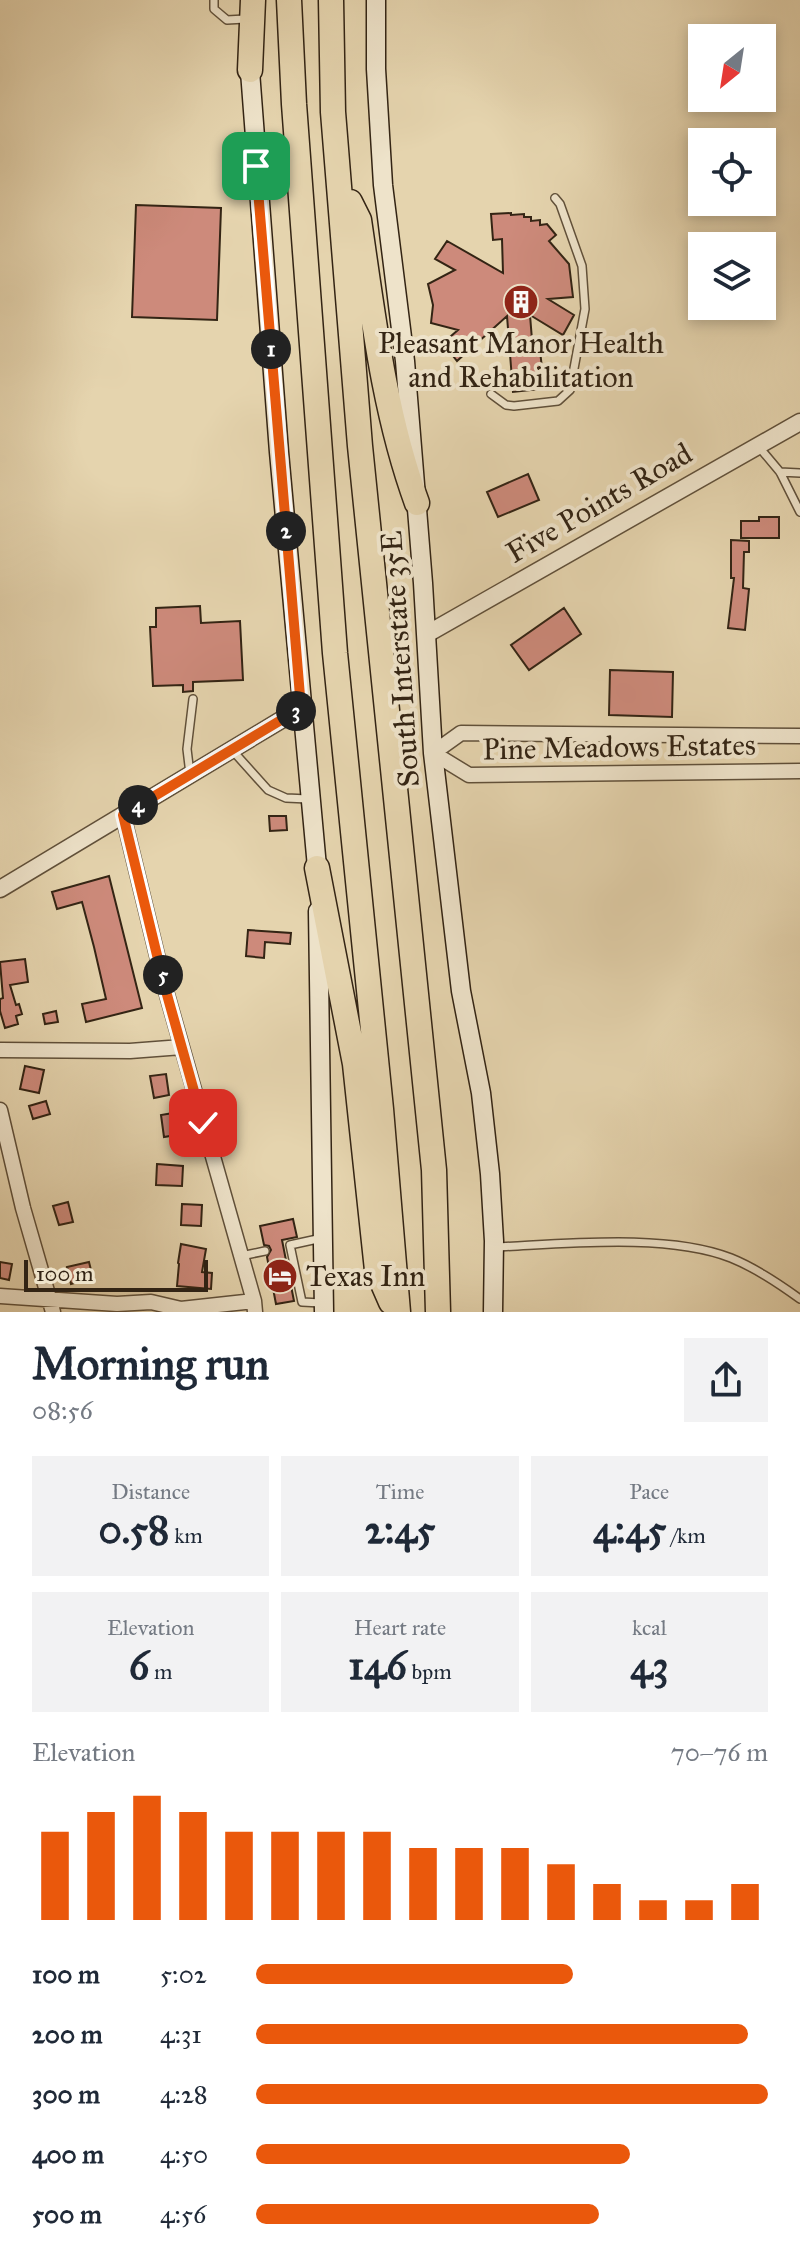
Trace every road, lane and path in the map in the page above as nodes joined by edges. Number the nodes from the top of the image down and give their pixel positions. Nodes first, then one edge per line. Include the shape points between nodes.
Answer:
1 (214, 0) edge
2 (289, 0) edge
3 (331, 0) edge
4 (376, 0) edge
5 (247, 6) edge
6 (250, 70) joint
7 (339, 177) junction
8 (555, 198) dead end
9 (491, 394) dead end
10 (800, 422) edge
11 (757, 446) junction
12 (780, 472) junction
13 (800, 473) edge
14 (417, 503) junction
15 (800, 512) edge
16 (427, 634) junction
17 (193, 699) dead end
18 (301, 708) junction
19 (800, 736) edge
20 (231, 749) junction
21 (433, 753) junction
22 (800, 771) edge
23 (190, 774) junction
24 (310, 799) junction
25 (123, 815) junction
26 (317, 868) junction
27 (0, 889) edge
28 (182, 1047) junction
29 (0, 1050) edge
30 (0, 1110) edge
31 (322, 1238) junction
32 (494, 1247) junction
33 (265, 1251) dead end
34 (241, 1256) junction
35 (0, 1296) edge
36 (800, 1299) edge
37 (302, 1302) junction
38 (51, 1305) edge
39 (254, 1307) edge
40 (324, 1308) edge
41 (296, 1312) edge
42 (396, 1312) edge
43 (438, 1312) edge
44 (493, 1312) edge

1 - 5 lane via 214,9 227,20
2 - 42 highway via 335,653
3 - 7 highway
4 - 14 main road, South Interstate 35E via 384,201
5 - 6 highway
6 - 18 main road
7 - 14 highway via 359,220 379,354
7 - 43 highway via 360,446 434,1170
8 - 9 lane via 582,266 585,309 572,383 565,397 548,403 506,405
10 - 11 street, Five Points Road
11 - 12 lane
11 - 16 street, Five Points Road
12 - 13 lane
12 - 15 lane
14 - 16 main road, South Interstate 35E
16 - 21 main road, South Interstate 35E
17 - 23 lane
18 - 20 street
18 - 24 main road
19 - 21 street, Pine Meadows Estates via 461,733
20 - 23 street
20 - 24 lane via 268,790 286,798
21 - 22 street, Pine Meadows Estates via 469,775
21 - 32 main road, South Interstate 35E via 461,991 481,1093
23 - 25 street
24 - 26 main road
25 - 27 street
25 - 28 street
26 - 31 main road
26 - 42 highway via 355,1064 377,1270
28 - 29 street
28 - 34 street
30 - 38 street
31 - 37 lane via 287,1246
31 - 40 main road
32 - 36 lane via 690,1246 729,1257
32 - 44 main road, South Interstate 35E
33 - 34 lane
34 - 39 street
35 - 38 street
37 - 40 lane
37 - 41 lane
38 - 39 street

